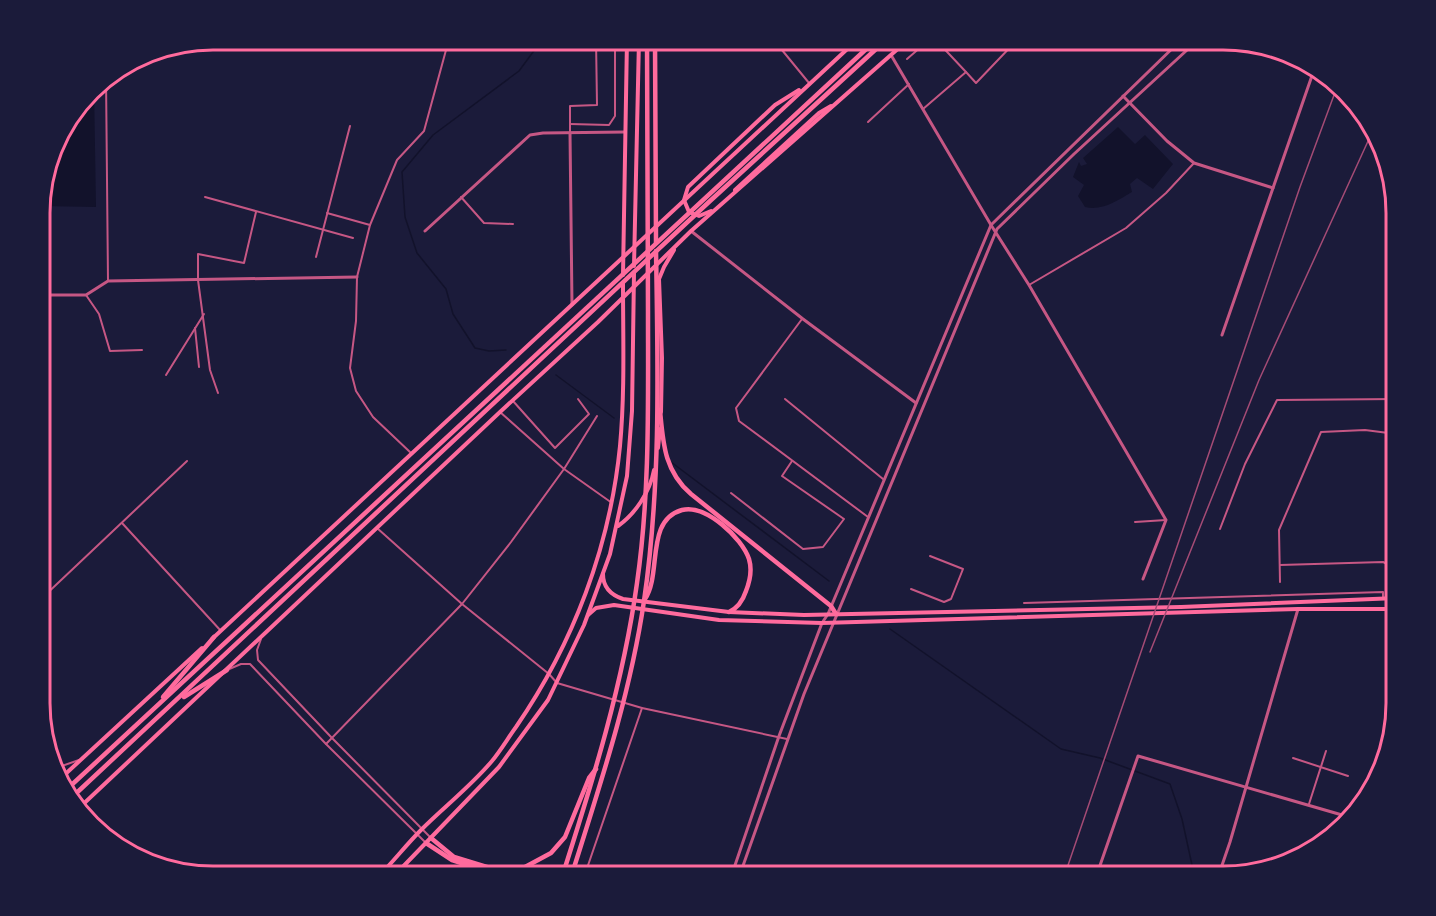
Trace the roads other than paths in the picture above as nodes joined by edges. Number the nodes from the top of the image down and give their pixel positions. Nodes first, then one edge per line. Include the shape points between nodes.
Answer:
1 (446, 50) edge
2 (596, 50) edge
3 (615, 50) edge
4 (627, 50) edge
5 (639, 50) edge
6 (647, 50) edge
7 (655, 50) edge
8 (782, 50) edge
9 (846, 50) edge
10 (865, 50) edge
11 (875, 50) edge
12 (897, 50) edge
13 (919, 50) edge
14 (944, 50) edge
15 (1008, 50) edge
16 (1171, 50) edge
17 (1187, 50) edge
18 (891, 55) junction
19 (907, 59) dead end
20 (966, 72) junction
21 (1312, 76) edge
22 (809, 83) junction
23 (909, 84) junction
24 (106, 89) edge
25 (1123, 96) junction
26 (838, 102) junction
27 (1130, 104) junction
28 (923, 109) junction
29 (868, 122) dead end
30 (570, 124) junction
31 (350, 126) dead end
32 (625, 132) junction
33 (570, 133) junction
34 (750, 160) junction
35 (1194, 163) junction
36 (1273, 188) junction
37 (205, 196) dead end
38 (461, 197) junction
39 (256, 212) junction
40 (327, 213) junction
41 (513, 224) dead end
42 (370, 225) junction
43 (991, 225) junction
44 (322, 229) junction
45 (425, 231) dead end
46 (691, 231) junction
47 (995, 233) junction
48 (353, 238) dead end
49 (678, 244) junction
50 (316, 257) dead end
51 (357, 277) junction
52 (198, 280) junction
53 (108, 281) junction
54 (1029, 285) junction
55 (50, 295) edge
56 (87, 295) junction
57 (572, 305) junction
58 (204, 314) junction
59 (803, 319) junction
60 (195, 328) junction
61 (1222, 335) dead end
62 (142, 350) dead end
63 (198, 367) dead end
64 (166, 375) dead end
65 (658, 388) junction
66 (218, 393) dead end
67 (578, 399) dead end
68 (785, 399) dead end
69 (1386, 399) edge
70 (513, 401) junction
71 (916, 403) junction
72 (500, 412) junction
73 (597, 416) dead end
74 (1386, 433) edge
75 (555, 448) junction
76 (411, 453) junction
77 (547, 454) junction
78 (793, 460) junction
79 (187, 461) dead end
80 (564, 469) junction
81 (883, 479) junction
82 (731, 493) dead end
83 (612, 503) junction
84 (706, 510) junction
85 (868, 517) junction
86 (1166, 520) junction
87 (1135, 522) dead end
88 (122, 523) junction
89 (618, 526) junction
90 (377, 528) junction
91 (1220, 529) dead end
92 (930, 556) dead end
93 (1386, 564) edge
94 (1280, 565) junction
95 (603, 574) junction
96 (1143, 579) dead end
97 (1280, 582) dead end
98 (911, 589) dead end
99 (50, 591) edge
100 (1383, 598) joint
101 (644, 602) junction
102 (1024, 603) dead end
103 (462, 604) junction
104 (831, 606) junction
105 (1298, 609) junction
106 (1386, 609) edge
107 (729, 612) junction
108 (828, 614) junction
109 (836, 614) junction
110 (588, 615) junction
111 (822, 623) junction
112 (832, 623) junction
113 (221, 631) junction
114 (214, 637) junction
115 (262, 637) junction
116 (227, 670) junction
117 (549, 674) junction
118 (556, 683) junction
119 (174, 703) junction
120 (642, 708) junction
121 (148, 715) junction
122 (779, 736) junction
123 (332, 738) junction
124 (787, 739) junction
125 (326, 744) junction
126 (1326, 751) dead end
127 (1293, 758) dead end
128 (82, 759) junction
129 (62, 766) edge
130 (597, 767) junction
131 (1320, 768) junction
132 (66, 774) edge
133 (1348, 776) dead end
134 (72, 785) edge
135 (1246, 786) junction
136 (76, 793) edge
137 (84, 804) edge
138 (1309, 804) junction
139 (1343, 815) edge
140 (423, 829) junction
141 (417, 835) junction
142 (431, 838) junction
143 (426, 843) junction
144 (388, 866) edge
145 (404, 866) edge
146 (475, 866) edge
147 (479, 866) edge
148 (527, 866) edge
149 (566, 866) edge
150 (574, 866) edge
151 (588, 866) edge
152 (735, 866) edge
153 (743, 866) edge
154 (1100, 866) edge
155 (1221, 866) edge

1 - 42 street via 424,131 397,160
2 - 30 street via 597,105 570,106
3 - 30 street via 615,116 609,125
4 - 32 main road
5 - 89 main road via 632,411
6 - 130 highway via 649,410 645,511 629,635
7 - 65 highway
8 - 22 street
9 - 22 main road
10 - 34 highway
11 - 34 highway
12 - 18 main road
13 - 19 street
14 - 20 street
15 - 20 street via 976,83
16 - 25 street
17 - 27 street
18 - 23 street
18 - 26 main road
20 - 28 street
21 - 36 street
22 - 26 main road via 775,105 686,190 686,209 702,216 711,211 819,113
22 - 57 main road
23 - 28 street
23 - 29 street
24 - 53 street
25 - 27 street
25 - 43 street
26 - 46 main road
27 - 35 street
27 - 47 street
28 - 43 street
30 - 33 street
31 - 40 street
32 - 33 street
32 - 83 main road via 622,413
33 - 38 street via 530,135
33 - 57 street
34 - 119 highway
34 - 121 highway
35 - 36 street
35 - 54 street via 1126,228
36 - 61 street
37 - 39 street
38 - 41 street via 484,223
38 - 45 street
39 - 44 street
39 - 52 street via 244,263 198,254
40 - 42 street
40 - 44 street
42 - 51 street
43 - 47 street
43 - 71 street
44 - 48 street
44 - 50 street
46 - 49 main road
46 - 59 street
47 - 54 street
47 - 109 street
49 - 70 main road
49 - 89 main road via 659,279 660,439 653,475 637,509
51 - 52 street
51 - 76 street via 350,368 356,391 373,417
52 - 53 street
52 - 58 street
53 - 56 street
54 - 86 street
55 - 56 street
56 - 62 street via 99,314 110,351
57 - 76 main road
58 - 60 street
58 - 66 street via 210,370
59 - 71 street
59 - 78 street via 736,408 739,421
60 - 63 street
60 - 64 street
65 - 84 highway via 668,464 679,483
65 - 101 highway via 655,506
67 - 75 street via 589,414
68 - 81 street
69 - 91 street via 1277,400 1245,464
70 - 72 main road
70 - 75 street
71 - 81 street
72 - 77 street
72 - 90 main road
73 - 80 street
74 - 94 street via 1321,432 1279,530
75 - 77 street
76 - 113 main road
77 - 80 street
78 - 82 street via 782,476 844,519 823,547 803,549
78 - 85 street
79 - 88 street
80 - 83 street
80 - 103 street
81 - 85 street
83 - 117 main road via 589,586
84 - 101 highway via 684,510 664,523 651,591
84 - 104 highway
84 - 107 highway via 736,537 750,562 748,587 740,604
85 - 104 street
86 - 87 street
86 - 96 street
88 - 99 street
88 - 113 street
89 - 95 main road
90 - 103 street
90 - 115 main road
92 - 98 street via 963,569 951,599 944,602
93 - 94 street
94 - 97 street
95 - 107 main road via 612,595 623,599
95 - 110 main road
100 - 102 street via 1383,592
100 - 109 main road via 1180,607
101 - 150 highway via 622,712
103 - 117 street
103 - 123 street
104 - 108 street
104 - 109 highway
105 - 106 main road
105 - 112 main road
105 - 135 street
107 - 108 main road
108 - 109 main road
108 - 111 street
109 - 112 street
110 - 111 main road via 596,608 614,605 719,620
110 - 118 main road
111 - 112 main road
111 - 122 street
112 - 124 street
113 - 114 main road
114 - 121 highway
114 - 128 main road
115 - 116 main road
115 - 123 street via 258,660
116 - 119 highway
116 - 125 street via 250,664
116 - 137 main road
117 - 118 street
117 - 140 main road via 493,760
118 - 120 street
118 - 142 main road via 499,767
119 - 136 highway
120 - 122 street
120 - 151 street
121 - 134 highway
122 - 124 street
122 - 152 street
123 - 125 street
123 - 140 street
124 - 153 street
125 - 141 street
126 - 131 street
127 - 131 street
128 - 129 street
128 - 132 main road
130 - 148 highway via 565,837 551,853
130 - 149 highway
131 - 133 street
131 - 138 street
135 - 138 street
135 - 154 street via 1138,756
135 - 155 street
138 - 139 street
140 - 141 main road
140 - 142 street
141 - 143 street
141 - 144 main road
142 - 143 main road
142 - 147 highway via 454,857
143 - 145 main road
143 - 146 highway via 452,860

